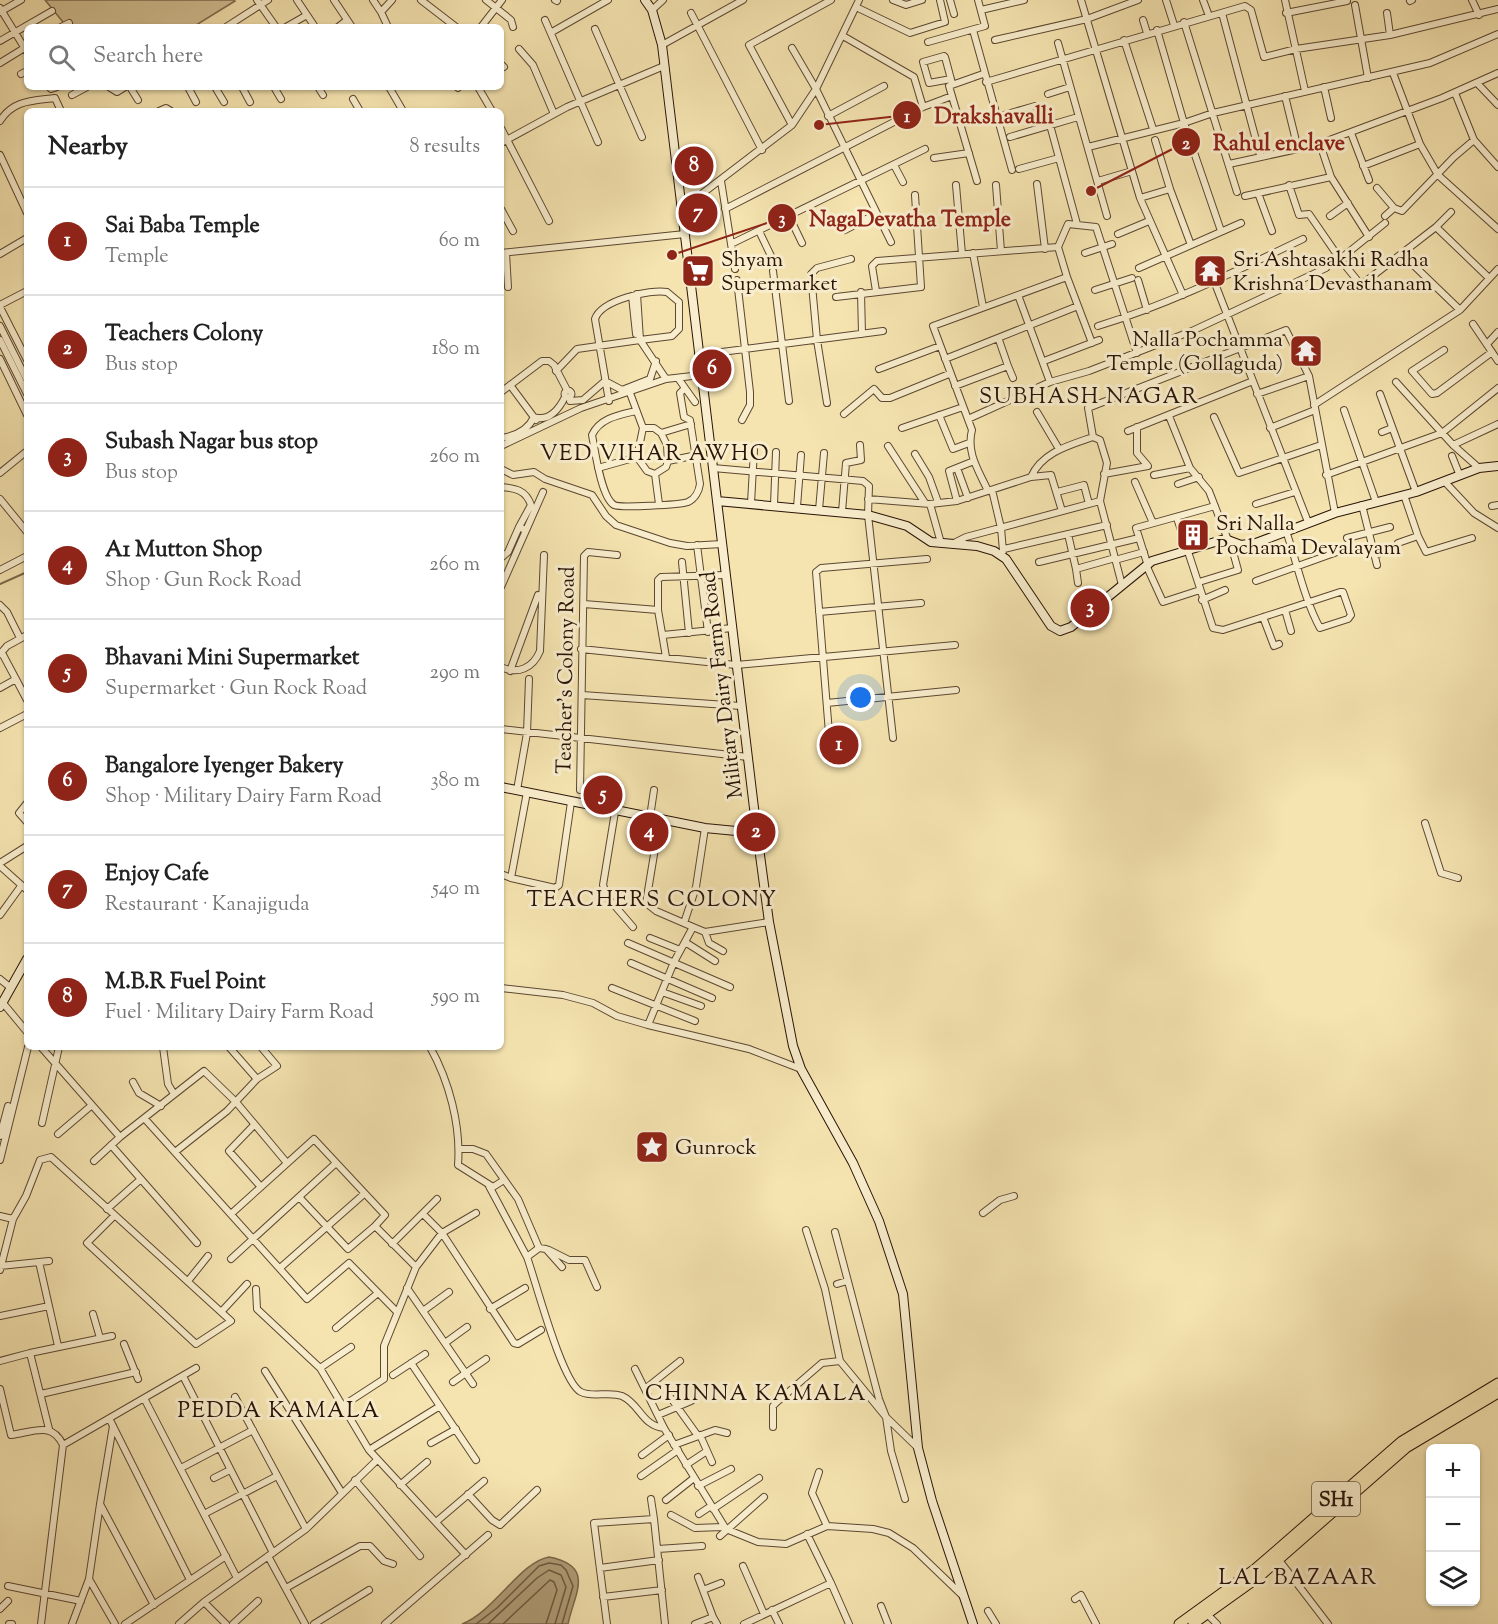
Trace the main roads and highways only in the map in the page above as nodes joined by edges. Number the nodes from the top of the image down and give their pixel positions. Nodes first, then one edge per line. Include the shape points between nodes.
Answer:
1 (645, 0) edge
2 (1498, 466) edge
3 (717, 501) junction
4 (504, 788) edge
5 (757, 833) junction
6 (24, 964) edge
7 (1, 1005) edge
8 (1498, 1383) edge
9 (1498, 1393) edge
10 (973, 1624) edge
11 (1179, 1624) edge
12 (1192, 1624) edge

1 - 3 main road, Military Dairy Farm Road via 652,10 662,45
2 - 3 main road via 1479,468 1416,492 1335,513 1248,545 1229,541 1152,561 1060,632 1002,552 926,540 898,522 868,515
3 - 5 main road, Military Dairy Farm Road
4 - 5 main road via 615,812
5 - 10 main road, Military Dairy Farm Road via 793,1046 879,1221 903,1294 918,1448
6 - 7 main road
8 - 11 main road, SH1 via 1402,1442 1255,1569
9 - 12 main road, SH1 via 1406,1448 1279,1560

